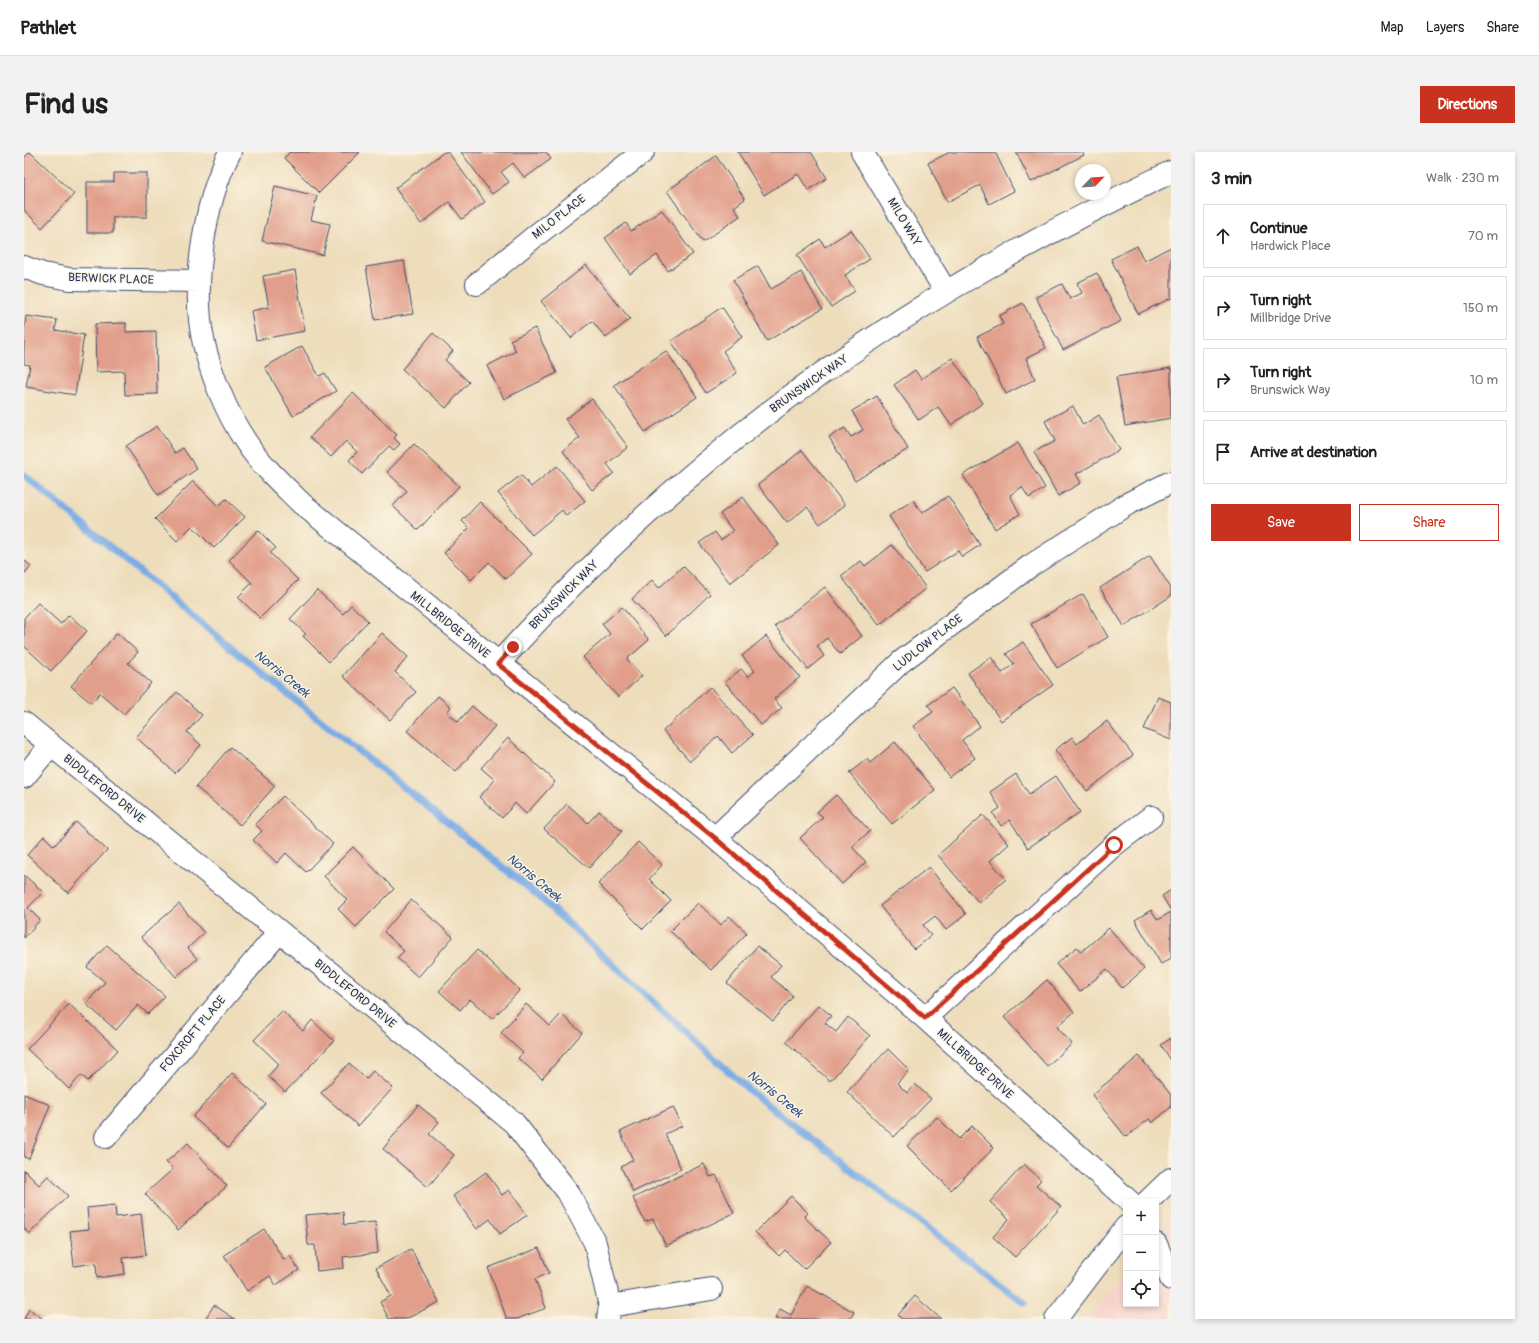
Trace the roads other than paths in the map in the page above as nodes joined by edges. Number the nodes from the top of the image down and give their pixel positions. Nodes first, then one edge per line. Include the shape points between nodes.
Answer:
1 (230, 152) edge
2 (643, 152) edge
3 (862, 152) edge
4 (1171, 172) edge
5 (24, 267) edge
6 (200, 281) junction
7 (477, 284) dead end
8 (946, 292) junction
9 (1169, 483) dead end
10 (498, 664) junction
11 (24, 723) edge
12 (50, 746) junction
13 (24, 777) edge
14 (1151, 817) dead end
15 (715, 838) junction
16 (279, 932) junction
17 (925, 1018) junction
18 (106, 1137) dead end
19 (1171, 1178) edge
20 (1127, 1199) edge
21 (1150, 1199) edge
22 (1123, 1231) edge
23 (1159, 1251) edge
24 (1171, 1279) edge
25 (711, 1289) dead end
26 (609, 1313) edge
27 (1056, 1319) edge

1 - 6 street, MILLBRIDGE DRIVE via 214,189 206,223
2 - 7 street, MILO PLACE via 534,236
3 - 8 street, MILO WAY
4 - 8 street, BRUNSWICK WAY via 1099,206
5 - 6 street, BERWICK PLACE via 69,279
6 - 10 street, MILLBRIDGE DRIVE via 200,320 204,344 233,420 245,442 300,503
8 - 10 street, BRUNSWICK WAY via 781,403 720,451 572,585
9 - 15 street, LUDLOW PLACE via 1129,504 1030,566 902,661
10 - 15 street, MILLBRIDGE DRIVE
11 - 12 street, BIDDLEFORD DRIVE
12 - 13 street
12 - 16 street, BIDDLEFORD DRIVE
14 - 17 street via 1114,845
15 - 17 street, MILLBRIDGE DRIVE
16 - 18 street, FOXCROFT PLACE
16 - 26 street, BIDDLEFORD DRIVE via 514,1123 568,1192 595,1243
17 - 20 street, MILLBRIDGE DRIVE
19 - 21 street
22 - 27 street
23 - 24 street
25 - 26 street

